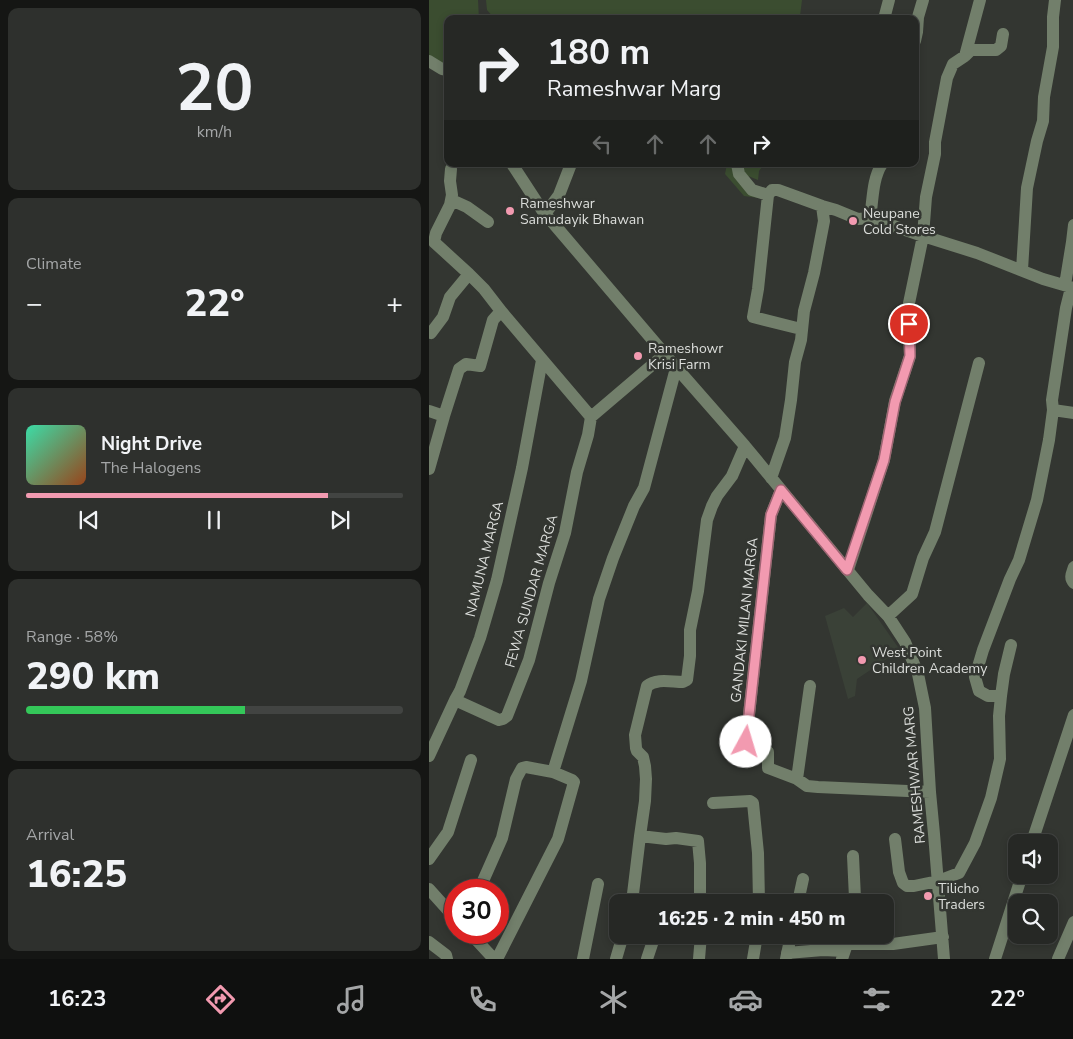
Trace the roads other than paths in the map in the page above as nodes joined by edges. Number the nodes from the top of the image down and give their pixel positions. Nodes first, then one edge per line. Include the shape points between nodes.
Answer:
1 (889, 0) edge
2 (923, 0) edge
3 (980, 0) edge
4 (1055, 0) edge
5 (885, 15) edge
6 (919, 15) edge
7 (1003, 34) dead end
8 (965, 56) junction
9 (429, 61) edge
10 (444, 69) edge
11 (513, 167) edge
12 (570, 167) edge
13 (738, 167) edge
14 (880, 167) edge
15 (451, 169) dead end
16 (768, 195) junction
17 (450, 205) junction
18 (822, 206) junction
19 (545, 214) junction
20 (870, 218) junction
21 (488, 222) dead end
22 (1073, 225) edge
23 (923, 236) junction
24 (1021, 270) junction
25 (469, 274) junction
26 (1070, 287) edge
27 (501, 311) junction
28 (801, 329) junction
29 (429, 332) edge
30 (665, 354) junction
31 (542, 360) junction
32 (979, 363) dead end
33 (676, 368) junction
34 (1053, 410) junction
35 (429, 411) edge
36 (1073, 414) edge
37 (444, 416) junction
38 (591, 417) junction
39 (745, 446) junction
40 (429, 469) edge
41 (771, 478) junction
42 (781, 490) junction
43 (1073, 567) edge
44 (847, 570) junction
45 (1073, 583) edge
46 (888, 616) junction
47 (1011, 645) dead end
48 (810, 686) dead end
49 (1001, 696) junction
50 (455, 700) junction
51 (1073, 715) edge
52 (429, 756) edge
53 (471, 760) dead end
54 (553, 772) junction
55 (797, 779) junction
56 (930, 792) junction
57 (713, 803) dead end
58 (1036, 834) edge
59 (640, 836) junction
60 (895, 838) dead end
61 (853, 856) dead end
62 (429, 858) edge
63 (803, 878) dead end
64 (484, 879) edge
65 (938, 881) junction
66 (598, 884) dead end
67 (1019, 884) edge
68 (429, 889) edge
69 (633, 894) edge
70 (701, 894) edge
71 (759, 894) edge
72 (800, 894) edge
73 (855, 894) edge
74 (444, 906) edge
75 (1073, 922) edge
76 (943, 937) junction
77 (429, 942) edge
78 (481, 944) edge
79 (620, 944) edge
80 (652, 944) edge
81 (700, 944) edge
82 (756, 944) edge
83 (845, 947) edge
84 (786, 956) edge
85 (447, 959) edge
86 (495, 959) edge
87 (583, 959) edge
88 (616, 959) edge
89 (647, 959) edge
90 (699, 959) edge
91 (753, 959) edge
92 (944, 959) edge
93 (995, 959) edge
94 (1058, 959) edge

1 - 5 street
2 - 6 street
3 - 8 street
4 - 24 street via 1053,47 1043,97 1043,121 1027,188
7 - 8 street via 1001,46 996,50 971,50
8 - 23 street via 953,64 947,78 926,197
9 - 10 street
11 - 19 street, RAMESHWAR MARG
12 - 19 street via 559,195
13 - 16 street via 751,190
14 - 20 street
15 - 17 street
16 - 18 street via 772,190 778,190
16 - 28 street via 753,317
17 - 21 street via 456,202
17 - 25 street via 434,242
18 - 20 street via 858,219
18 - 28 street via 823,221
19 - 30 street, RAMESHWAR MARG
20 - 23 street
22 - 26 street
23 - 24 street
23 - 44 street via 908,308 910,356 895,402 884,460
24 - 26 street
25 - 27 street
25 - 29 street via 450,297 443,317
26 - 34 street
27 - 31 street
27 - 37 street via 493,320 480,366 466,364 459,369
28 - 41 street via 785,438
30 - 33 street, RAMESHWAR MARG
30 - 38 street
31 - 38 street
31 - 50 street, NAMUNA MARGA via 497,580 480,638
32 - 46 street via 935,532 912,594
33 - 39 street, RAMESHWAR MARG
33 - 54 street via 644,488 634,506 599,599 581,681
34 - 36 street
34 - 49 street via 1037,500 1019,560 975,678 979,691 988,696
35 - 37 street
37 - 40 street
38 - 50 street, FEWA SUNDAR MARGA via 565,533 529,660 507,716 499,720
39 - 41 street, RAMESHWAR MARG
39 - 59 street via 733,476 714,501 707,520 690,630 687,680 647,686 635,735 646,779
41 - 42 street, RAMESHWAR MARG
42 - 44 street, RAMESHWAR MARG
42 - 55 street, GANDAKI MILAN MARGA via 771,515 746,742 750,749 768,752 768,768
43 - 45 street
44 - 46 street, RAMESHWAR MARG
46 - 56 street, RAMESHWAR MARG via 905,642 917,674 925,708
47 - 49 street
48 - 55 street
49 - 65 street via 1000,759 991,798 975,844 959,873
50 - 52 street, NAMUNA MARGA
51 - 58 street
53 - 62 street via 448,832
54 - 64 street via 522,768 516,779 503,838
54 - 86 street via 573,782 558,839
55 - 56 street, GANDAKI MILAN MARGA via 818,788
56 - 65 street, RAMESHWAR MARG
57 - 71 street via 753,803
59 - 69 street
59 - 70 street via 698,841
60 - 65 street via 903,883 914,886
61 - 73 street
63 - 72 street
65 - 76 street, RAMESHWAR MARG
66 - 87 street
67 - 93 street
68 - 74 street
75 - 94 street
76 - 83 street
76 - 92 street, RAMESHWAR MARG
77 - 85 street
78 - 86 street
79 - 88 street
80 - 89 street
81 - 90 street
82 - 91 street
83 - 84 street

